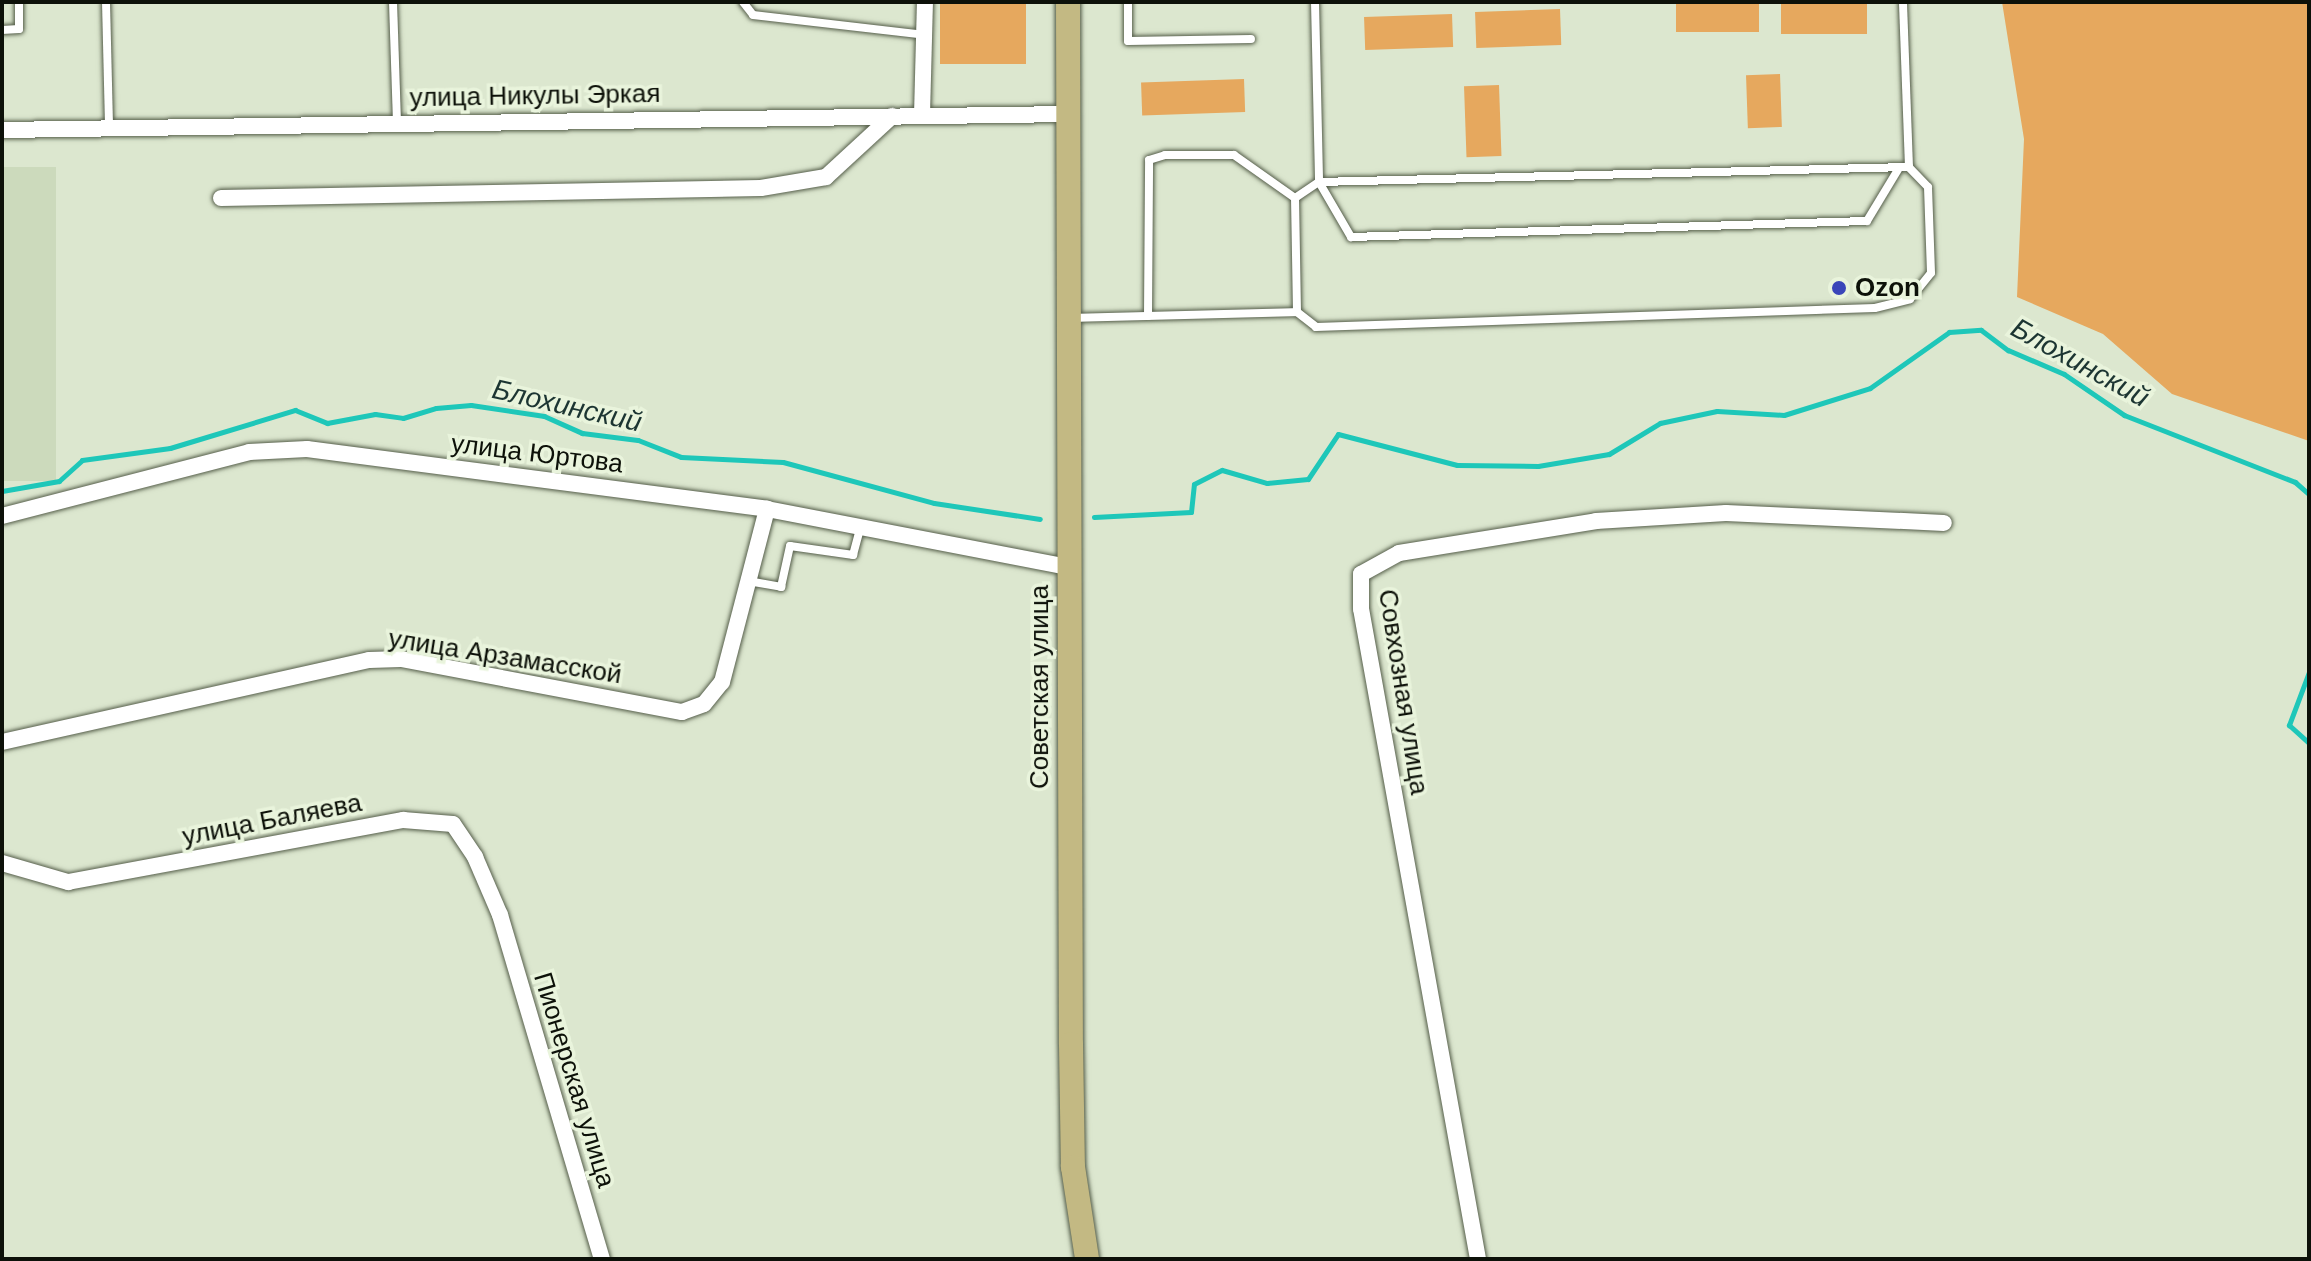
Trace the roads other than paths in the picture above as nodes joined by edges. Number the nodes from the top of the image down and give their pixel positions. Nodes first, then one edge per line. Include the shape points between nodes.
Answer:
1 (19, 2) edge
2 (106, 2) edge
3 (393, 2) edge
4 (743, 2) edge
5 (925, 2) edge
6 (1068, 2) edge
7 (1128, 2) edge
8 (1315, 2) edge
9 (1903, 2) edge
10 (2, 30) edge
11 (925, 35) junction
12 (1251, 39) dead end
13 (1068, 114) junction
14 (922, 115) junction
15 (892, 116) junction
16 (397, 121) junction
17 (109, 128) junction
18 (2, 130) edge
19 (1904, 167) junction
20 (1319, 182) junction
21 (221, 198) dead end
22 (1295, 198) junction
23 (1297, 312) junction
24 (1148, 316) junction
25 (1068, 319) junction
26 (767, 509) junction
27 (2, 516) edge
28 (1944, 523) dead end
29 (860, 528) junction
30 (1068, 567) junction
31 (748, 581) junction
32 (2, 742) edge
33 (2, 863) edge
34 (500, 915) joint
35 (602, 1259) edge
36 (1087, 1259) edge
37 (1478, 1259) edge

1 - 10 lane via 19,29
2 - 17 lane
3 - 16 lane
4 - 11 lane via 753,15
5 - 11 street
6 - 13 main road, Советская улица
7 - 12 lane via 1128,41
8 - 20 lane
9 - 19 lane
11 - 14 street
13 - 14 street, улица Никулы Эркая
13 - 25 main road, Советская улица
14 - 15 street, улица Никулы Эркая
15 - 16 street, улица Никулы Эркая
15 - 21 street via 826,177 761,188
16 - 17 street, улица Никулы Эркая
17 - 18 street, улица Никулы Эркая
19 - 20 lane
19 - 20 lane via 1867,221 1351,237
19 - 23 lane via 1928,187 1931,273 1910,299 1875,308 1316,327
20 - 22 lane
22 - 23 lane
22 - 24 lane via 1234,155 1165,155 1149,160
23 - 24 lane
24 - 25 lane
25 - 30 main road, Советская улица
26 - 27 street, улица Юртова via 307,449 249,452
26 - 29 street, улица Юртова
26 - 31 street, улица Арзамасской
28 - 37 street, Совхозная улица via 1726,513 1596,521 1399,553 1361,574 1361,609
29 - 30 street, улица Юртова
29 - 31 lane via 853,555 790,546 781,587
30 - 36 main road, Советская улица via 1073,1167
31 - 32 street, улица Арзамасской via 722,682 704,704 682,712 401,659 369,660
33 - 34 street, улица Баляева via 68,882 429,819 453,824 475,857
34 - 35 street, Пионерская улица

